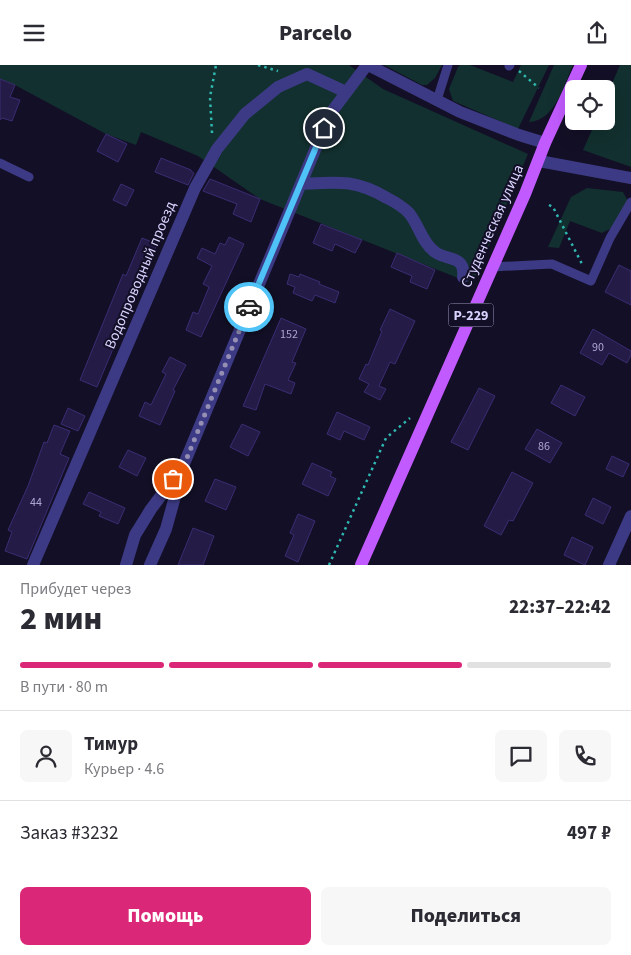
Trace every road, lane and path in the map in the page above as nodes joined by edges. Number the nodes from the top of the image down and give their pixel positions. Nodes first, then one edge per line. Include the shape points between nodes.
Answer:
1 (216, 65) edge
2 (367, 65) edge
3 (448, 65) edge
4 (581, 65) edge
5 (519, 70) dead end
6 (539, 88) dead end
7 (346, 93) junction
8 (437, 100) junction
9 (545, 143) junction
10 (214, 154) junction
11 (539, 161) junction
12 (0, 163) edge
13 (29, 177) dead end
14 (631, 178) edge
15 (301, 184) junction
16 (631, 202) edge
17 (549, 205) dead end
18 (492, 267) junction
19 (463, 277) dead end
20 (591, 281) junction
21 (415, 414) dead end
22 (184, 465) junction
23 (631, 517) edge
24 (33, 565) edge
25 (126, 565) edge
26 (150, 565) edge
27 (329, 565) edge
28 (361, 565) edge
29 (608, 565) edge

1 - 10 path via 210,97
2 - 7 street
2 - 8 street
3 - 8 lane
4 - 9 main road, Студенческая улица / Р-229
5 - 6 path
7 - 10 street, Водопроводный проезд via 307,74 278,87 245,114
7 - 15 street via 330,114
8 - 9 street via 460,112
9 - 11 main road, Студенческая улица / Р-229
10 - 24 street, Водопроводный проезд via 195,188
11 - 14 street
11 - 18 main road, Студенческая улица / Р-229
12 - 13 lane
15 - 19 street via 348,182 372,189 409,213 435,252 461,263
15 - 22 street
16 - 20 lane via 610,237
17 - 20 path via 553,207
18 - 20 lane via 552,264
18 - 28 main road, Студенческая улица / Р-229
21 - 27 path via 386,438
22 - 25 street via 135,535
22 - 26 street via 166,529
23 - 29 street

